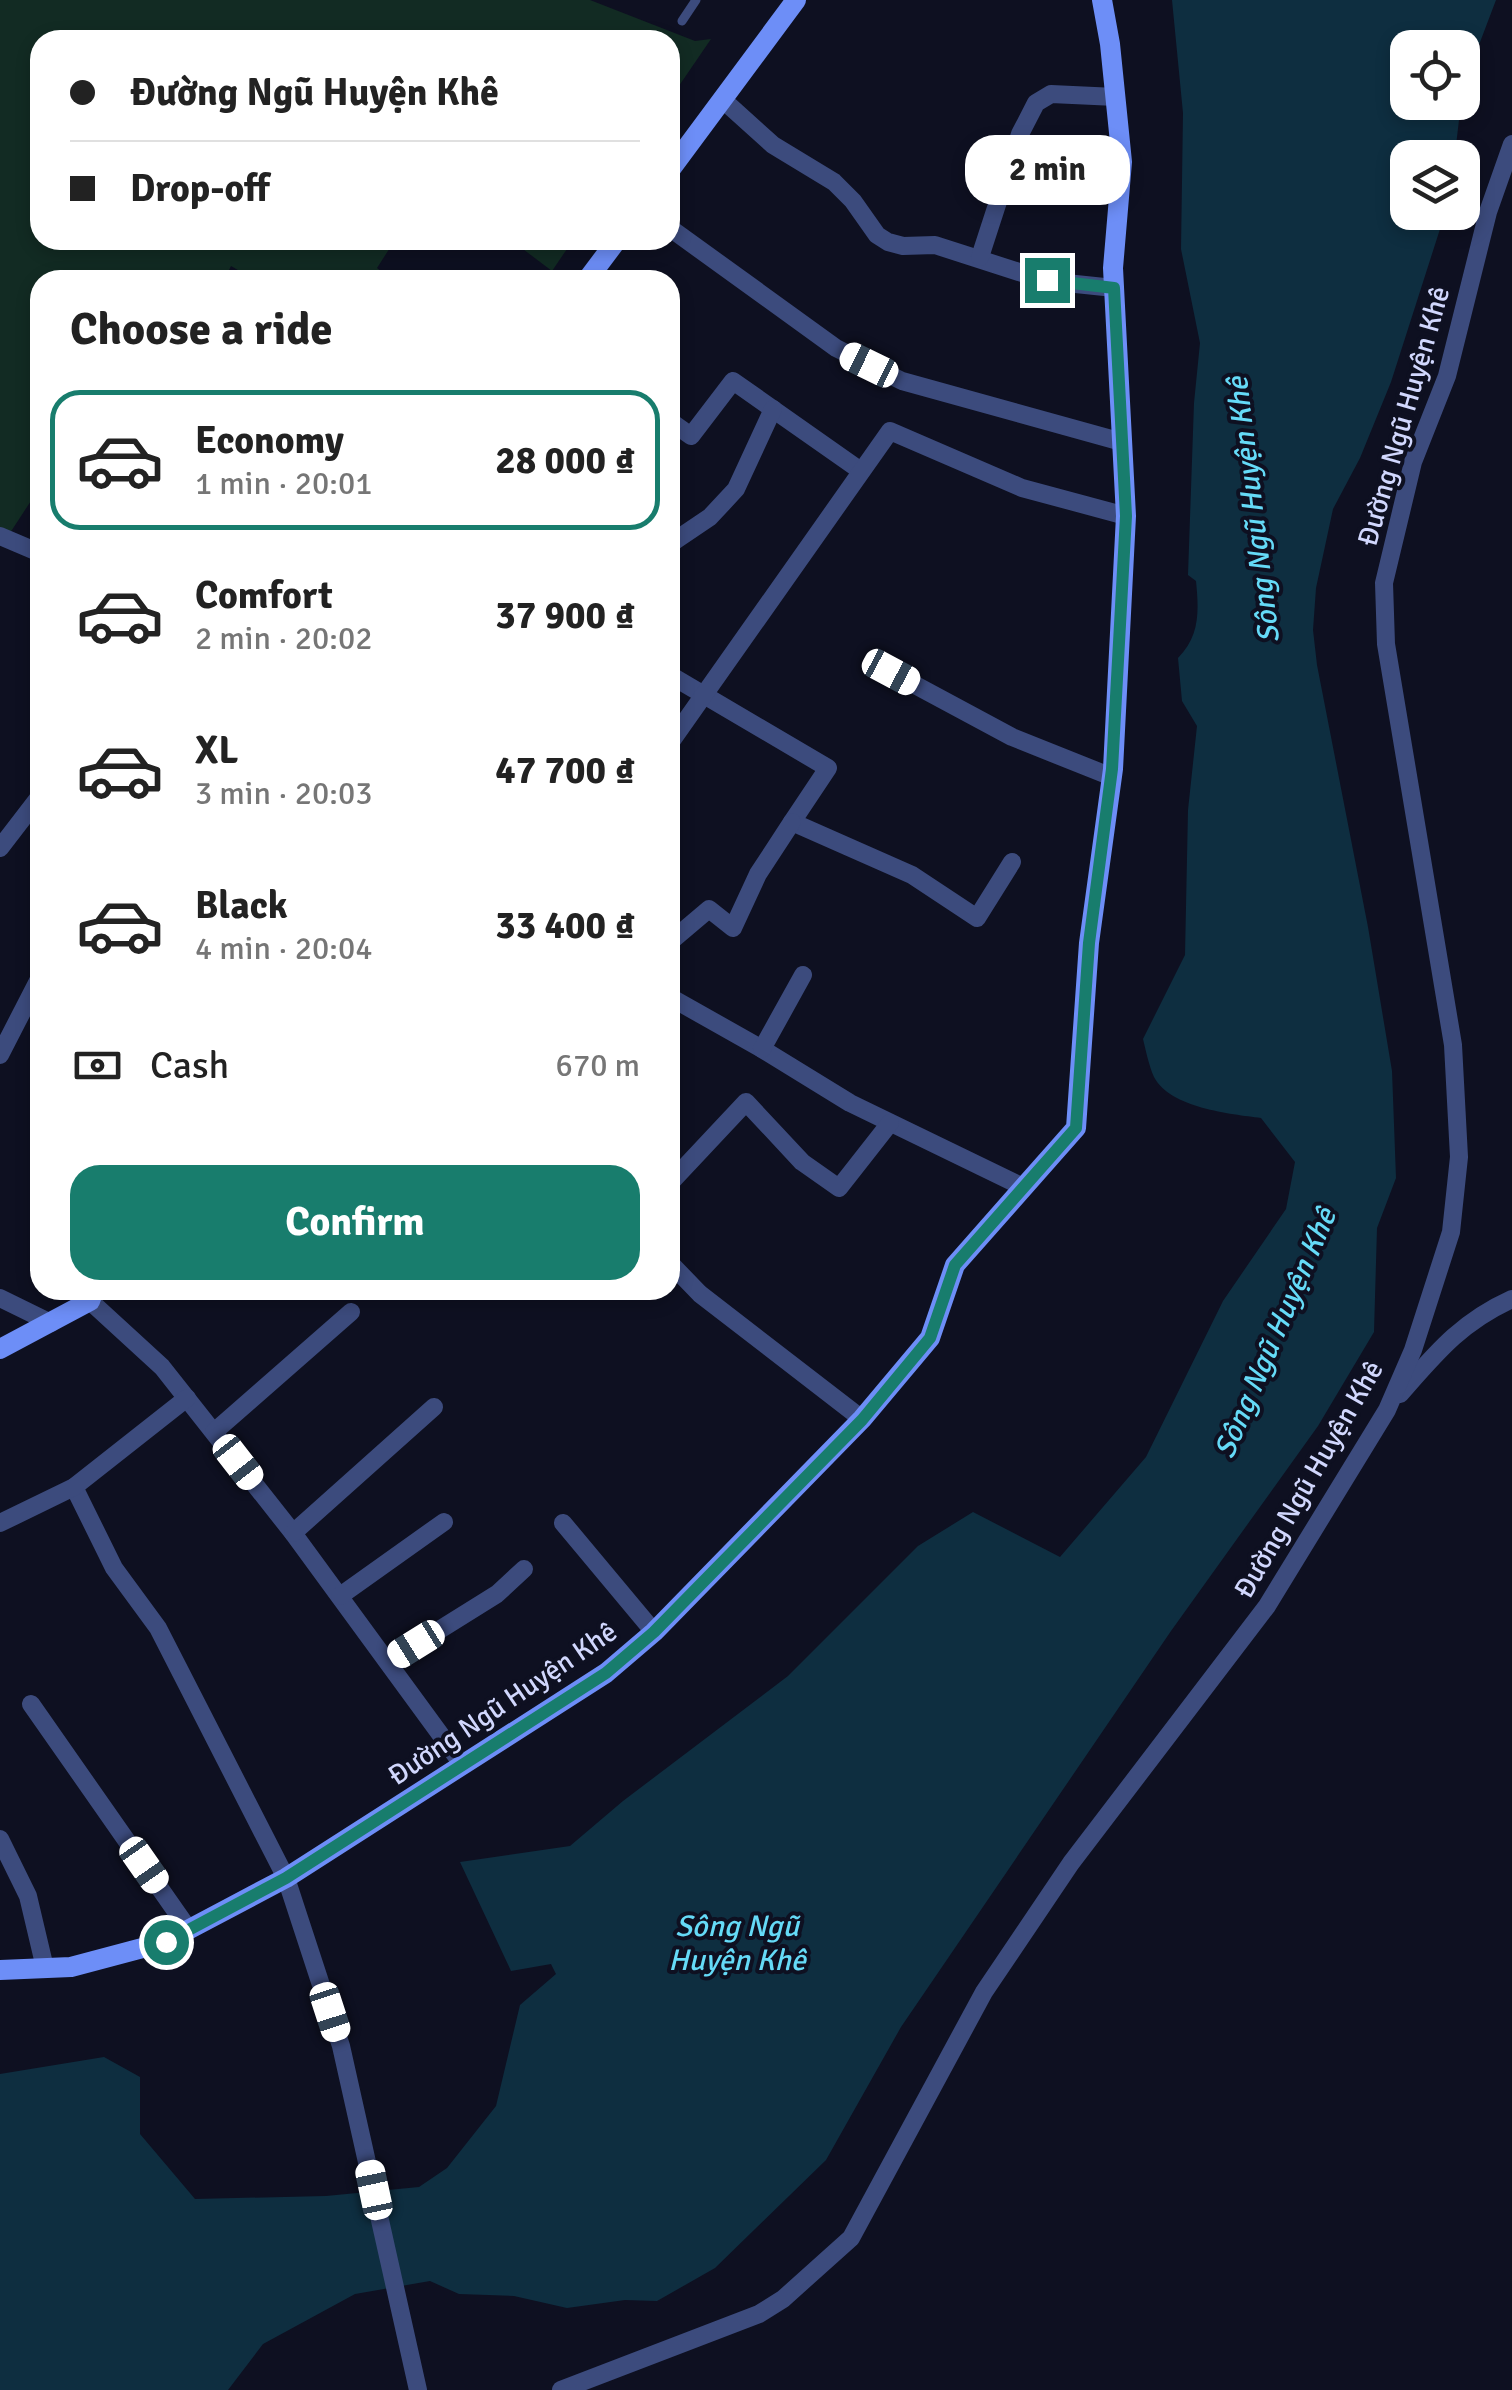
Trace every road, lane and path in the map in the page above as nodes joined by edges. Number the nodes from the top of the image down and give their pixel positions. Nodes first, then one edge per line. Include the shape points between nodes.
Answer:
1 (696, 0) edge
2 (796, 0) edge
3 (1102, 0) edge
4 (682, 21) dead end
5 (1116, 97) junction
6 (722, 99) junction
7 (1512, 144) edge
8 (680, 156) edge
9 (680, 235) edge
10 (980, 257) junction
11 (1114, 288) junction
12 (773, 410) junction
13 (680, 428) edge
14 (1122, 442) junction
15 (862, 471) junction
16 (1126, 516) junction
17 (0, 536) edge
18 (680, 537) edge
19 (30, 549) edge
20 (891, 672) dead end
21 (680, 681) edge
22 (703, 694) junction
23 (680, 727) edge
24 (1112, 777) junction
25 (30, 809) edge
26 (792, 822) junction
27 (0, 848) edge
28 (1012, 862) dead end
29 (680, 934) edge
30 (804, 975) dead end
31 (30, 996) edge
32 (680, 1004) edge
33 (762, 1048) junction
34 (0, 1055) edge
35 (890, 1123) junction
36 (680, 1172) edge
37 (1023, 1187) junction
38 (680, 1273) edge
39 (0, 1298) edge
40 (1512, 1298) edge
41 (85, 1300) edge
42 (97, 1300) edge
43 (352, 1312) dead end
44 (51, 1323) junction
45 (0, 1349) edge
46 (187, 1398) junction
47 (434, 1407) dead end
48 (1387, 1410) junction
49 (862, 1420) junction
50 (214, 1432) junction
51 (74, 1487) junction
52 (444, 1522) dead end
53 (0, 1523) edge
54 (563, 1523) dead end
55 (293, 1533) junction
56 (524, 1569) dead end
57 (340, 1596) junction
58 (654, 1632) junction
59 (388, 1662) junction
60 (32, 1704) dead end
61 (462, 1764) junction
62 (0, 1839) edge
63 (286, 1878) junction
64 (189, 1930) junction
65 (45, 1968) junction
66 (0, 1970) edge
67 (418, 2390) edge
68 (561, 2390) edge

1 - 4 lane
2 - 6 street
3 - 5 street, Đường Ngũ Huyện Khê
5 - 10 street via 1051,94 1036,104
5 - 11 street, Đường Ngũ Huyện Khê via 1122,162
6 - 8 street
6 - 10 street via 773,146 834,182 888,242
7 - 48 street, Đường Ngũ Huyện Khê via 1447,376 1413,462 1384,583 1386,644 1453,1046 1459,1157 1451,1232
9 - 14 street via 836,348 902,381
10 - 11 street via 1047,280
11 - 14 street, Đường Ngũ Huyện Khê
12 - 13 street via 733,382 692,436
12 - 15 street
12 - 18 street via 736,489
14 - 16 street, Đường Ngũ Huyện Khê
15 - 16 street via 890,432 1022,488
15 - 22 street
16 - 24 street, Đường Ngũ Huyện Khê
17 - 19 street
20 - 24 street via 1012,737
21 - 22 street
22 - 23 street
22 - 26 street via 828,768
24 - 37 street, Đường Ngũ Huyện Khê via 1089,943 1076,1128
25 - 27 street
26 - 28 street via 912,875 977,918
26 - 29 street via 733,928 709,909
30 - 33 street
31 - 34 street
32 - 33 street
33 - 35 street
35 - 36 street via 839,1188 802,1162 746,1102
35 - 37 street
37 - 49 street, Đường Ngũ Huyện Khê via 955,1265 930,1338
38 - 49 street
39 - 44 street
40 - 48 street via 1448,1338
41 - 44 street
42 - 46 street
43 - 50 street
44 - 45 street
46 - 50 street
46 - 51 street
47 - 55 street
48 - 68 street, Đường Ngũ Huyện Khê via 1267,1606 1071,1863 984,1992 852,2238 760,2314
49 - 58 street, Đường Ngũ Huyện Khê
50 - 55 street
51 - 53 street
51 - 63 street via 114,1568 158,1628
52 - 57 street
54 - 58 street
55 - 57 street
56 - 59 street via 498,1594
57 - 59 street
58 - 61 street, Đường Ngũ Huyện Khê via 606,1673
59 - 61 street
60 - 64 street
61 - 63 street, Đường Ngũ Huyện Khê
62 - 65 street via 28,1896
63 - 64 street, Đường Ngũ Huyện Khê
63 - 67 street via 341,2046
64 - 65 street, Đường Ngũ Huyện Khê via 166,1942
65 - 66 street, Đường Ngũ Huyện Khê

